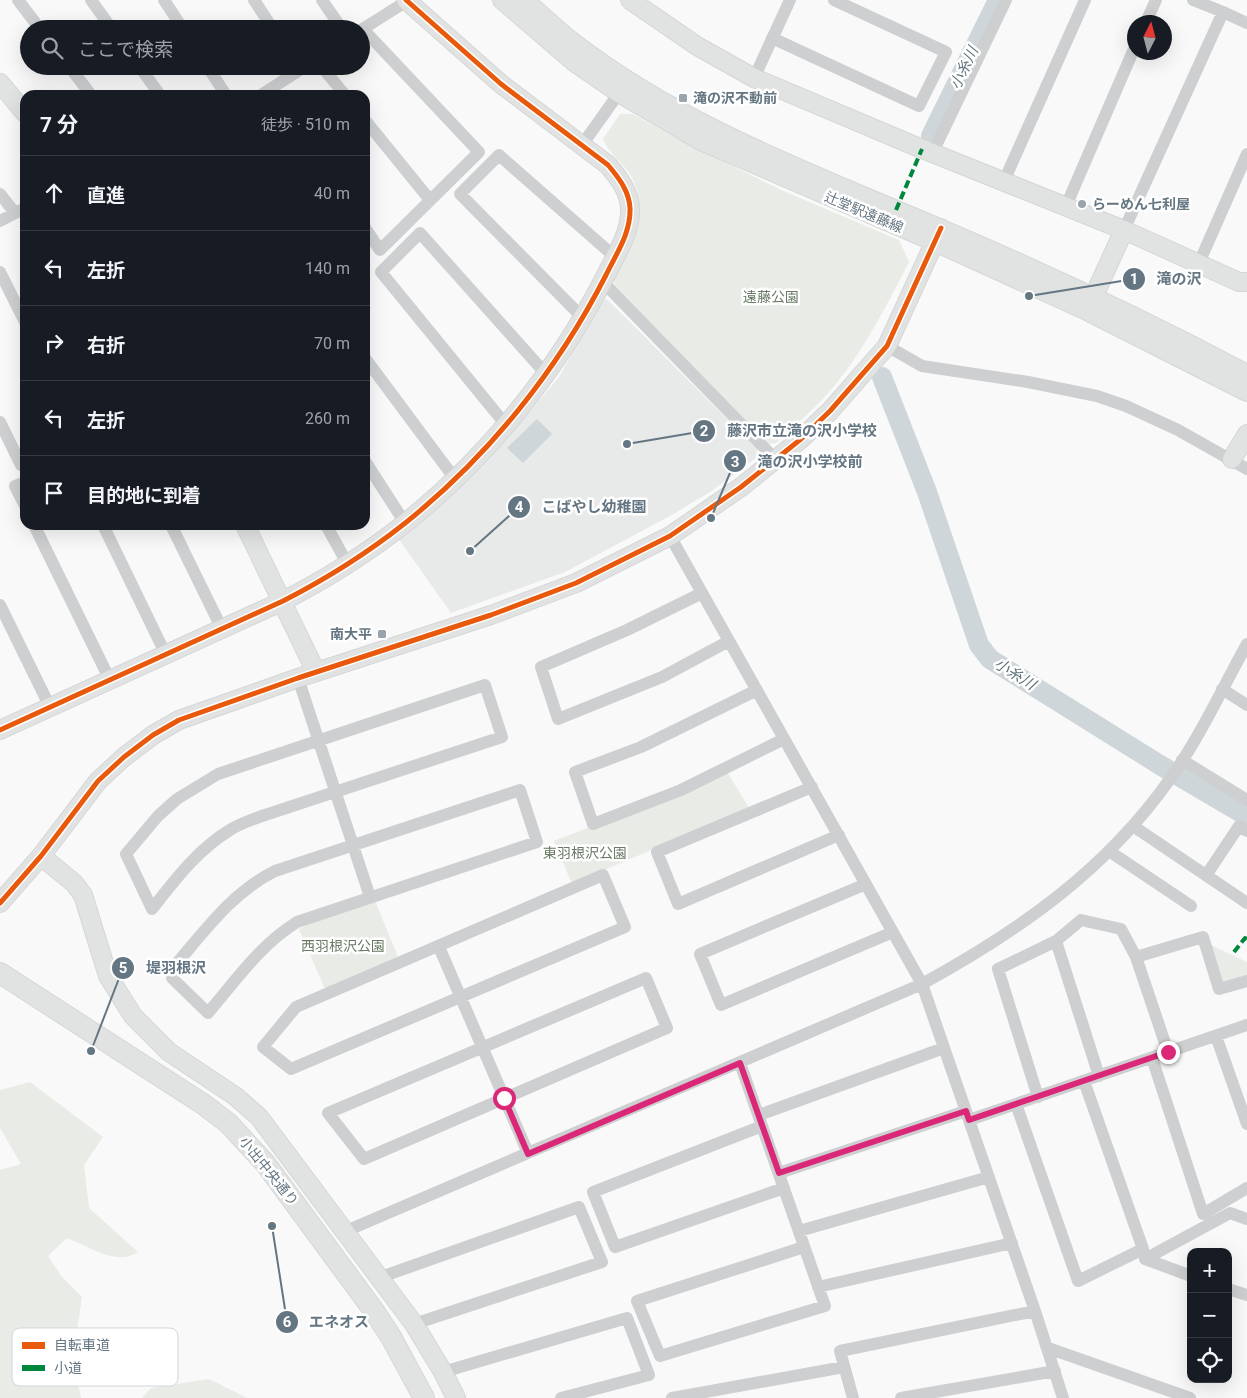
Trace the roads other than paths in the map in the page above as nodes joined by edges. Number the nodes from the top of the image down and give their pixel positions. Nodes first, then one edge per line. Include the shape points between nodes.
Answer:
1 (18, 0) edge
2 (91, 0) edge
3 (164, 0) edge
4 (254, 0) edge
5 (322, 0) edge
6 (407, 0) edge
7 (502, 0) edge
8 (524, 0) edge
9 (630, 0) edge
10 (790, 0) edge
11 (834, 0) edge
12 (1006, 0) edge
13 (1085, 0) edge
14 (1156, 0) edge
15 (1193, 0) edge
16 (1222, 12) junction
17 (1149, 15) edge
18 (33, 20) edge
19 (105, 20) edge
20 (176, 20) edge
21 (267, 20) edge
22 (336, 20) edge
23 (1247, 23) edge
24 (370, 25) edge
25 (370, 38) edge
26 (772, 38) junction
27 (1129, 60) edge
28 (76, 75) edge
29 (146, 75) edge
30 (213, 75) edge
31 (292, 75) edge
32 (328, 75) edge
33 (754, 78) junction
34 (0, 83) edge
35 (624, 86) junction
36 (87, 90) edge
37 (156, 90) edge
38 (223, 90) edge
39 (273, 90) edge
40 (341, 90) edge
41 (20, 107) edge
42 (370, 126) edge
43 (582, 145) junction
44 (933, 152) junction
45 (1247, 154) edge
46 (1004, 181) junction
47 (0, 194) edge
48 (430, 200) junction
49 (1066, 206) junction
50 (20, 210) edge
51 (0, 221) edge
52 (1124, 230) junction
53 (370, 235) edge
54 (938, 235) junction
55 (615, 257) junction
56 (1199, 263) junction
57 (0, 272) edge
58 (602, 281) junction
59 (1247, 282) edge
60 (1090, 304) junction
61 (20, 312) edge
62 (583, 318) junction
63 (887, 346) junction
64 (370, 365) edge
65 (546, 374) junction
66 (1247, 374) edge
67 (1247, 392) edge
68 (0, 422) edge
69 (506, 425) junction
70 (1247, 434) edge
71 (1232, 459) junction
72 (776, 460) junction
73 (20, 463) edge
74 (370, 469) edge
75 (1247, 469) edge
76 (455, 479) junction
77 (20, 484) edge
78 (20, 496) edge
79 (405, 523) junction
80 (36, 530) edge
81 (105, 530) edge
82 (173, 530) edge
83 (248, 530) edge
84 (329, 530) edge
85 (670, 536) junction
86 (348, 565) junction
87 (702, 593) junction
88 (283, 601) junction
89 (0, 606) edge
90 (222, 629) junction
91 (729, 641) junction
92 (1247, 644) edge
93 (166, 655) junction
94 (316, 672) junction
95 (298, 678) junction
96 (110, 680) junction
97 (1222, 689) junction
98 (757, 690) junction
99 (1247, 705) edge
100 (50, 707) junction
101 (0, 730) edge
102 (784, 739) junction
103 (319, 741) junction
104 (1182, 760) junction
105 (812, 788) junction
106 (336, 793) junction
107 (1247, 800) edge
108 (1132, 826) junction
109 (1247, 831) edge
110 (838, 835) junction
111 (353, 845) junction
112 (1109, 851) junction
113 (40, 856) junction
114 (1206, 874) junction
115 (866, 884) junction
116 (370, 897) junction
117 (0, 903) edge
118 (1247, 903) edge
119 (1191, 906) dead end
120 (893, 932) junction
121 (1056, 940) junction
122 (439, 947) junction
123 (1136, 957) junction
124 (0, 973) edge
125 (1247, 981) edge
126 (922, 984) junction
127 (461, 997) junction
128 (1247, 1025) edge
129 (1216, 1036) junction
130 (482, 1048) junction
131 (944, 1048) junction
132 (1168, 1052) junction
133 (1152, 1058) junction
134 (740, 1063) junction
135 (1099, 1076) junction
136 (1084, 1081) junction
137 (1038, 1097) junction
138 (504, 1098) junction
139 (1016, 1104) junction
140 (968, 1116) junction
141 (760, 1121) junction
142 (1247, 1124) edge
143 (528, 1154) junction
144 (779, 1173) junction
145 (989, 1177) junction
146 (784, 1188) junction
147 (1247, 1188) edge
148 (1247, 1219) edge
149 (346, 1231) junction
150 (799, 1231) junction
151 (1012, 1243) junction
152 (804, 1246) junction
153 (1187, 1275) edge
154 (381, 1277) junction
155 (818, 1287) junction
156 (1232, 1290) edge
157 (1247, 1296) edge
158 (1036, 1311) junction
159 (414, 1324) junction
160 (1048, 1348) junction
161 (844, 1367) junction
162 (1055, 1371) junction
163 (443, 1372) junction
164 (424, 1398) edge
165 (456, 1398) edge
166 (562, 1398) edge
167 (672, 1398) edge
168 (853, 1398) edge
169 (901, 1398) edge
170 (1063, 1398) edge
171 (1190, 1398) edge

1 - 18 street
2 - 19 street
3 - 20 street
4 - 21 street
5 - 22 street
6 - 24 street
6 - 43 street via 501,84
7 - 35 street, 辻堂駅遠藤線 via 574,62
8 - 35 street, 辻堂駅遠藤線
9 - 33 street via 697,46
10 - 26 street
11 - 26 street via 946,52 919,106
12 - 44 street
13 - 46 street
14 - 17 street
15 - 16 street
16 - 23 street
16 - 52 street
25 - 48 street via 479,152
26 - 33 street
27 - 49 street
28 - 36 street
29 - 37 street
30 - 38 street
31 - 39 street
32 - 40 street
33 - 44 street
34 - 41 street
35 - 43 street
35 - 54 street, 辻堂駅遠藤線 via 701,141
42 - 48 street
43 - 55 street via 608,165 627,192 630,223
44 - 46 street
45 - 56 street
46 - 49 street
47 - 50 street
48 - 53 street via 380,250
49 - 52 street
50 - 51 street
52 - 56 street
52 - 60 street
54 - 60 street, 辻堂駅遠藤線
54 - 63 street
55 - 58 street
55 - 62 street via 498,155 460,194
56 - 59 street via 1239,282
57 - 61 street
58 - 62 street
58 - 72 street
60 - 66 street, 辻堂駅遠藤線
60 - 67 street, 辻堂駅遠藤線
62 - 65 street
63 - 71 street via 922,366 1097,396 1178,430
63 - 72 street via 830,411
64 - 76 street
65 - 69 street
65 - 69 street via 420,233 381,272
68 - 73 street
69 - 76 street
70 - 71 street
71 - 75 street
72 - 85 street
74 - 79 street
76 - 79 street
77 - 78 street via 15,486
79 - 86 street
80 - 96 street
81 - 93 street
82 - 90 street
83 - 88 street
84 - 86 street
85 - 87 street
85 - 94 street via 536,600
86 - 88 street
87 - 91 street
87 - 91 street via 541,667 558,719 662,676
88 - 90 street
88 - 94 street
89 - 100 street
90 - 93 street
91 - 98 street
92 - 97 street
93 - 96 street
94 - 95 street
95 - 103 street
95 - 113 street via 179,720 153,735 98,781
96 - 100 street
97 - 99 street
97 - 104 street
98 - 102 street
98 - 102 street via 641,747 575,772 593,824 681,790
100 - 101 street
102 - 105 street
103 - 106 street
103 - 106 street via 485,685 502,737
103 - 106 street via 241,766 197,785 158,816 126,854 152,909 187,865 231,829
104 - 107 street
104 - 108 street
105 - 110 street
105 - 110 street via 657,852 678,904
106 - 111 street
108 - 112 street
108 - 114 street
109 - 114 street via 1239,826
110 - 115 street
111 - 116 street
111 - 116 street via 520,790 537,842
111 - 116 street via 255,881 224,908 172,970 172,978 208,1013 262,949 279,934 297,922
112 - 119 street
112 - 126 street via 1040,912
113 - 117 street
113 - 149 street via 74,883 83,895 108,976 133,1016 169,1052 235,1096 259,1117
114 - 118 street
115 - 120 street
115 - 120 street via 700,954 721,1005
120 - 126 street
121 - 123 street via 1082,920 1121,929
121 - 135 street
121 - 137 street via 998,969
122 - 127 street
122 - 127 street via 603,875 625,927
122 - 127 street via 296,1007 263,1047 291,1069
123 - 125 street via 1203,937 1219,990
123 - 132 street
124 - 164 main road, 小出中央通り via 203,1104 248,1142 374,1311
126 - 131 street
126 - 134 street
127 - 130 street
128 - 129 street
129 - 132 street
129 - 142 street
130 - 138 street
130 - 138 street via 328,1113 364,1159
130 - 138 street via 646,978 667,1028
131 - 140 street
131 - 141 street
132 - 133 street
133 - 135 street
133 - 147 street via 1203,1214
134 - 141 street
134 - 143 street
135 - 136 street
136 - 137 street
136 - 139 street via 1143,1249 1078,1281
137 - 139 street
138 - 143 street
139 - 140 street
140 - 144 street
140 - 145 street
141 - 144 street
141 - 146 street via 592,1192 614,1247
143 - 149 street
144 - 146 street
145 - 150 street
145 - 151 street
146 - 150 street
148 - 153 street via 1230,1213 1145,1260
149 - 154 street
150 - 152 street
151 - 155 street
151 - 158 street
152 - 155 street
152 - 155 street via 637,1301 660,1356 825,1306
154 - 159 street
154 - 159 street via 579,1207 602,1262
156 - 157 street
158 - 160 street
158 - 161 street via 840,1351
159 - 163 street
160 - 162 street
160 - 171 street
161 - 167 street
161 - 168 street
162 - 169 street
162 - 170 street
163 - 165 street
163 - 166 street via 627,1318 649,1376

